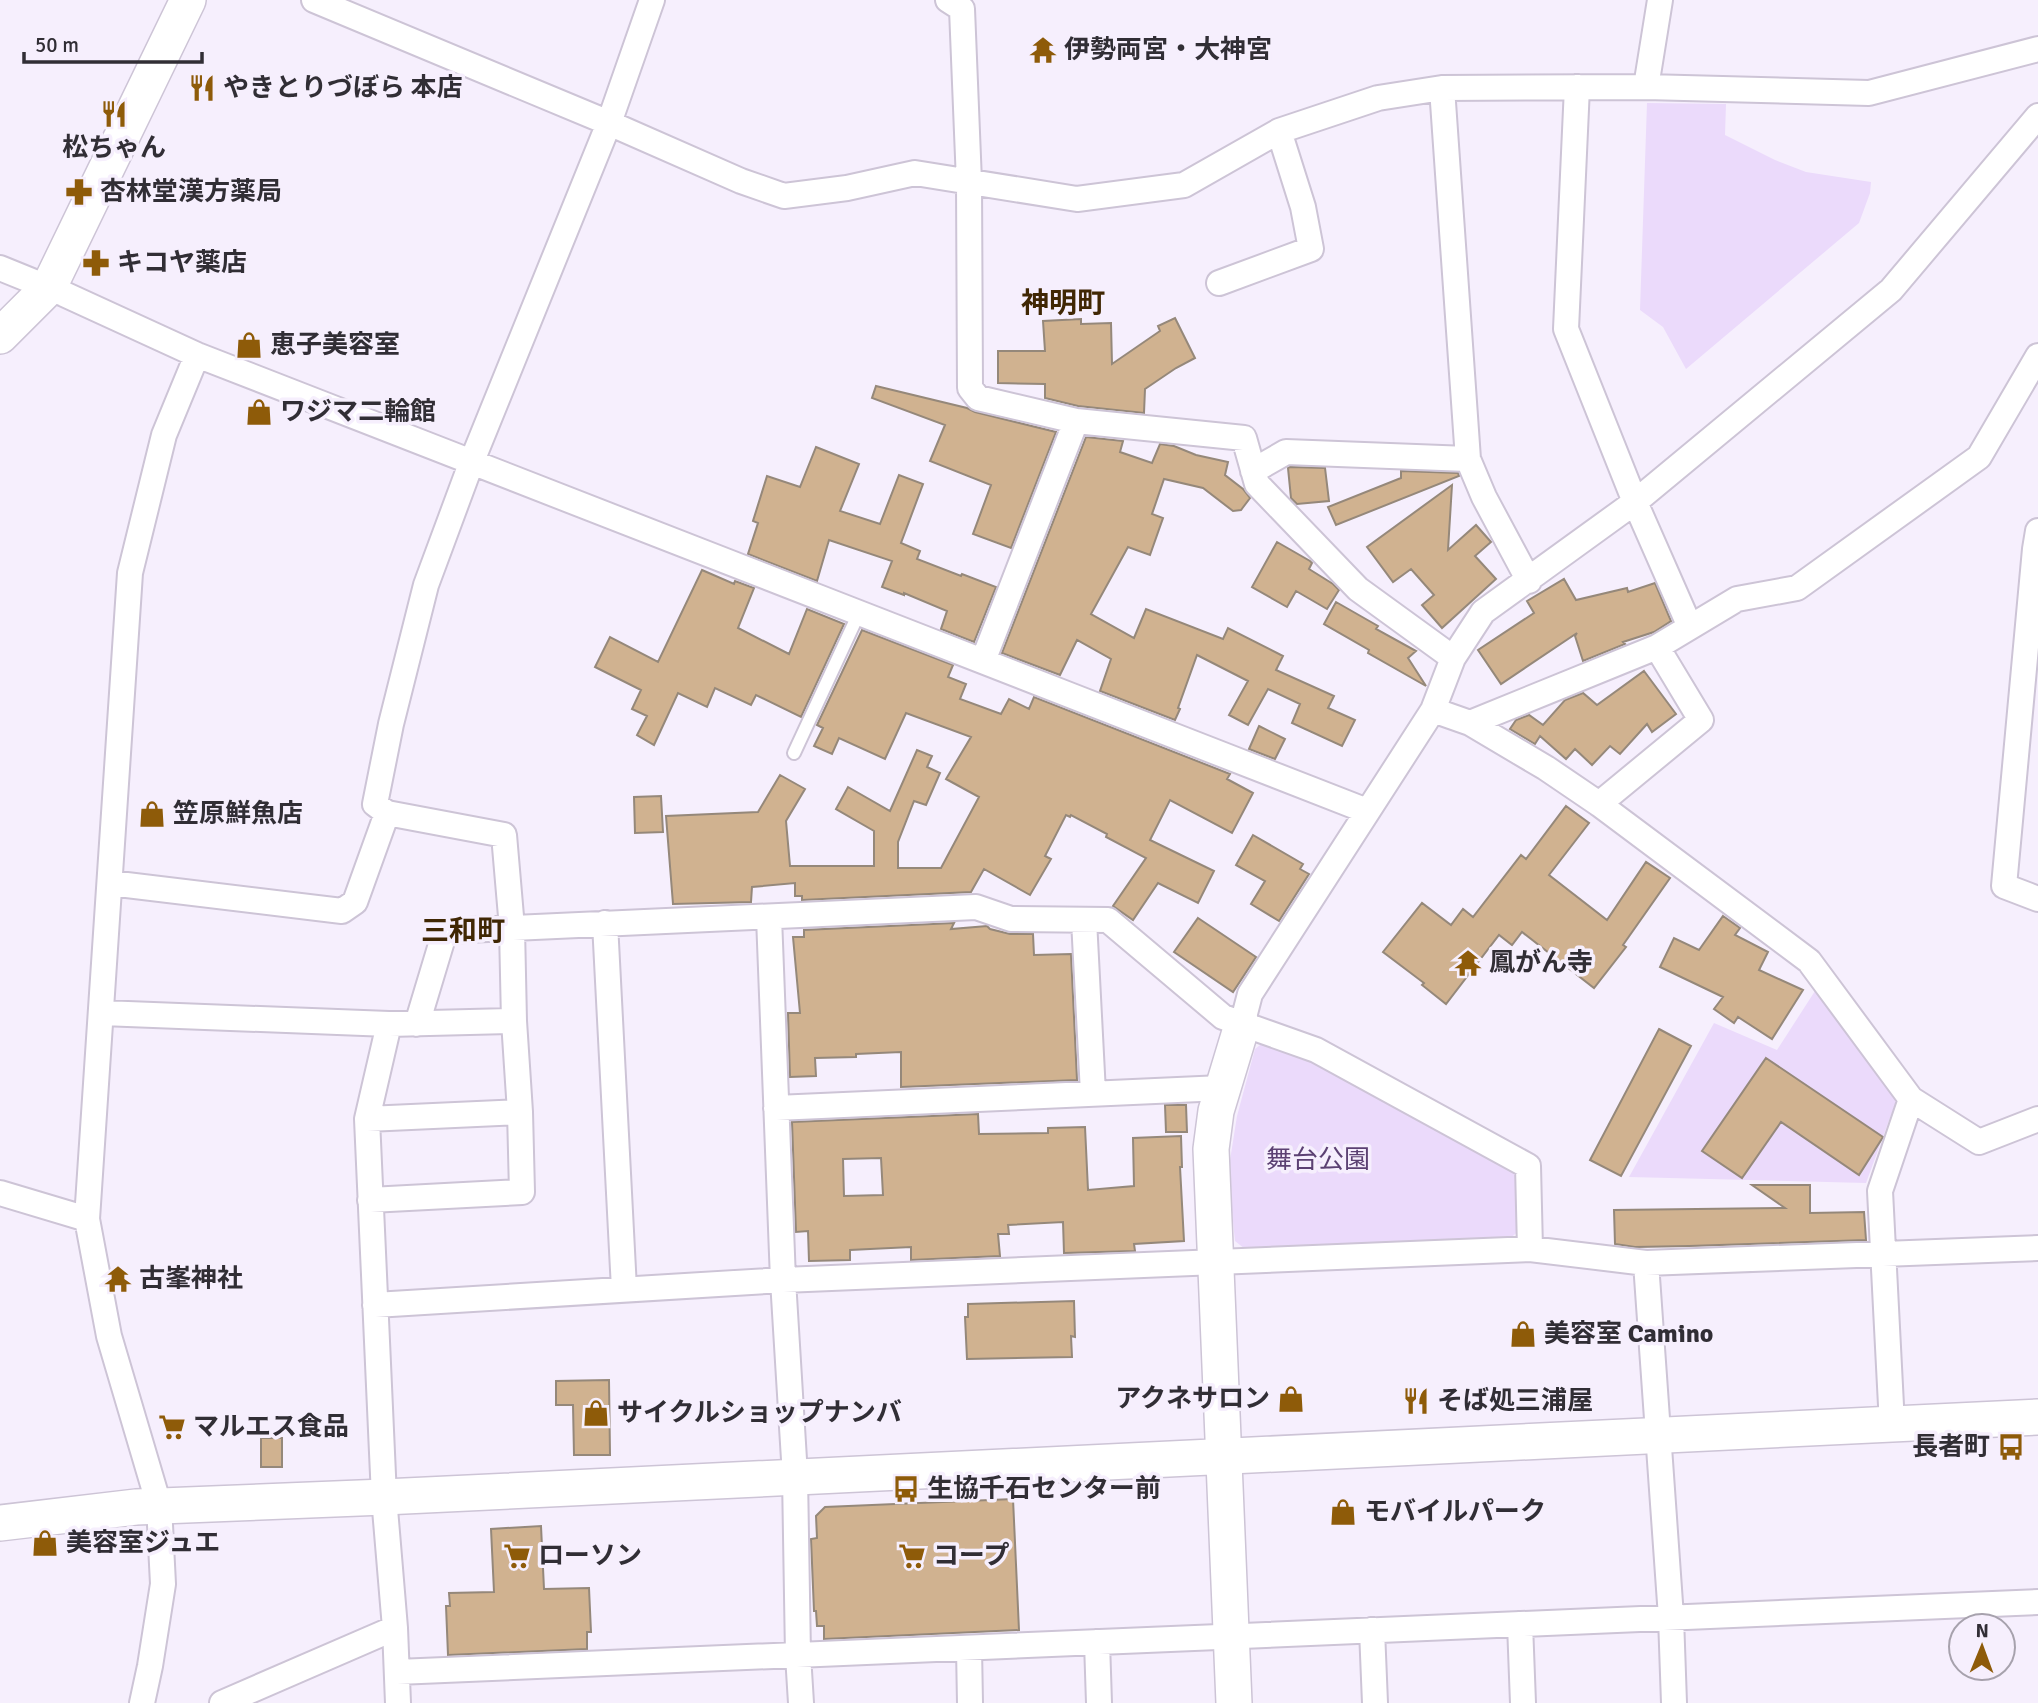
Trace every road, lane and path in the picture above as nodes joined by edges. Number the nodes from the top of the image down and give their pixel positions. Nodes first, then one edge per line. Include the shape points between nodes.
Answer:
1 (188, 0) edge
2 (314, 0) edge
3 (652, 0) edge
4 (948, 0) edge
5 (1660, 0) edge
6 (2038, 48) edge
7 (1577, 87) junction
8 (1646, 87) junction
9 (1442, 88) junction
10 (2038, 116) edge
11 (609, 122) junction
12 (1279, 131) junction
13 (969, 182) junction
14 (0, 268) edge
15 (1219, 284) dead end
16 (49, 287) junction
17 (0, 336) edge
18 (197, 355) junction
19 (2038, 356) edge
20 (1076, 421) junction
21 (1468, 459) junction
22 (472, 461) junction
23 (1253, 471) junction
24 (1635, 502) junction
25 (2038, 531) edge
26 (1529, 581) junction
27 (859, 613) junction
28 (1690, 627) junction
29 (1657, 647) junction
30 (1452, 658) junction
31 (983, 661) junction
32 (1433, 710) junction
33 (1470, 723) junction
34 (794, 753) dead end
35 (1599, 804) junction
36 (1367, 811) junction
37 (387, 813) junction
38 (110, 883) junction
39 (2038, 899) edge
40 (769, 917) junction
41 (1084, 920) junction
42 (605, 923) junction
43 (512, 928) junction
44 (102, 1013) junction
45 (514, 1021) junction
46 (389, 1024) junction
47 (417, 1024) junction
48 (1242, 1025) junction
49 (1222, 1088) junction
50 (1093, 1093) junction
51 (1911, 1099) junction
52 (776, 1108) junction
53 (520, 1112) junction
54 (367, 1119) junction
55 (2038, 1119) edge
56 (0, 1193) edge
57 (370, 1200) junction
58 (87, 1219) junction
59 (1530, 1248) junction
60 (2038, 1248) edge
61 (1884, 1254) junction
62 (1215, 1262) junction
63 (1646, 1263) junction
64 (783, 1280) junction
65 (624, 1289) junction
66 (375, 1304) junction
67 (2038, 1417) edge
68 (1892, 1425) junction
69 (1657, 1436) junction
70 (1224, 1456) junction
71 (795, 1476) junction
72 (384, 1497) junction
73 (159, 1505) junction
74 (0, 1523) edge
75 (2038, 1602) edge
76 (1671, 1617) junction
77 (1520, 1624) junction
78 (395, 1628) junction
79 (1372, 1630) junction
80 (1231, 1637) junction
81 (1097, 1642) junction
82 (969, 1648) junction
83 (798, 1655) junction
84 (397, 1672) junction
85 (142, 1703) edge
86 (222, 1703) edge
87 (398, 1703) edge
88 (801, 1703) edge
89 (970, 1703) edge
90 (1098, 1703) edge
91 (1234, 1703) edge
92 (1375, 1703) edge
93 (1523, 1703) edge
94 (1674, 1703) edge

1 - 16 street
2 - 11 street
3 - 11 street
4 - 13 street via 962,9
5 - 8 street
6 - 8 street via 1869,93
7 - 8 street
7 - 9 street
7 - 24 street via 1566,329
9 - 12 street via 1378,98
9 - 21 street
10 - 24 street via 1891,290
11 - 13 street via 784,196 915,173
11 - 22 street
12 - 13 street via 1184,185 1077,198
12 - 15 street via 1311,249
13 - 20 street via 970,388 978,398
14 - 16 street
16 - 17 street
16 - 18 street
18 - 22 street
18 - 38 street via 164,435 130,573
19 - 28 street via 1979,457 1797,588 1737,599
20 - 23 street via 1244,438
20 - 31 street
21 - 23 street via 1286,452
21 - 26 street
22 - 27 street
22 - 37 street via 426,585 391,724 375,804
23 - 30 street via 1257,484 1358,589
24 - 26 street
24 - 28 street
25 - 39 street via 2004,886
26 - 30 street via 1483,612
27 - 31 street
27 - 34 lane
28 - 29 street
29 - 33 street
29 - 35 street via 1701,720
30 - 32 street
31 - 36 street
32 - 33 street
32 - 36 street
33 - 35 street
35 - 51 street via 1809,961
36 - 48 street via 1250,994
37 - 38 street via 355,902 342,911
37 - 43 street via 504,835
38 - 44 street
40 - 41 street via 976,907 1011,919
40 - 42 street
40 - 52 street
41 - 48 street via 1108,920 1223,1017
41 - 50 street
42 - 43 street
42 - 65 street
43 - 45 street
43 - 47 street via 445,931
44 - 46 street
44 - 58 street
45 - 47 street
45 - 53 street
46 - 47 street
46 - 54 street
48 - 49 street
48 - 59 street via 1316,1051 1528,1166
49 - 50 street
49 - 62 street via 1211,1149
50 - 52 street
51 - 55 street via 1979,1142
51 - 61 street via 1880,1191
52 - 64 street
53 - 54 street
53 - 57 street via 522,1192
54 - 57 street
56 - 58 street
57 - 66 street
58 - 73 street via 109,1336
59 - 62 street
59 - 63 street
60 - 61 street
61 - 63 street
61 - 68 street
62 - 64 street
62 - 70 street
63 - 69 street
64 - 65 street
64 - 71 street
65 - 66 street
66 - 72 street
67 - 68 street
68 - 69 street
69 - 70 street
69 - 76 street
70 - 71 street
70 - 80 street
71 - 72 street
71 - 83 street
72 - 73 street
72 - 78 street
73 - 74 street
73 - 85 street via 163,1584
75 - 76 street
76 - 77 street
76 - 94 street
77 - 79 street
77 - 93 street
78 - 84 street
78 - 86 street
79 - 80 street
79 - 92 street
80 - 81 street
80 - 91 street
81 - 82 street
81 - 90 street
82 - 83 street
82 - 89 street
83 - 84 street
83 - 88 street
84 - 87 street

